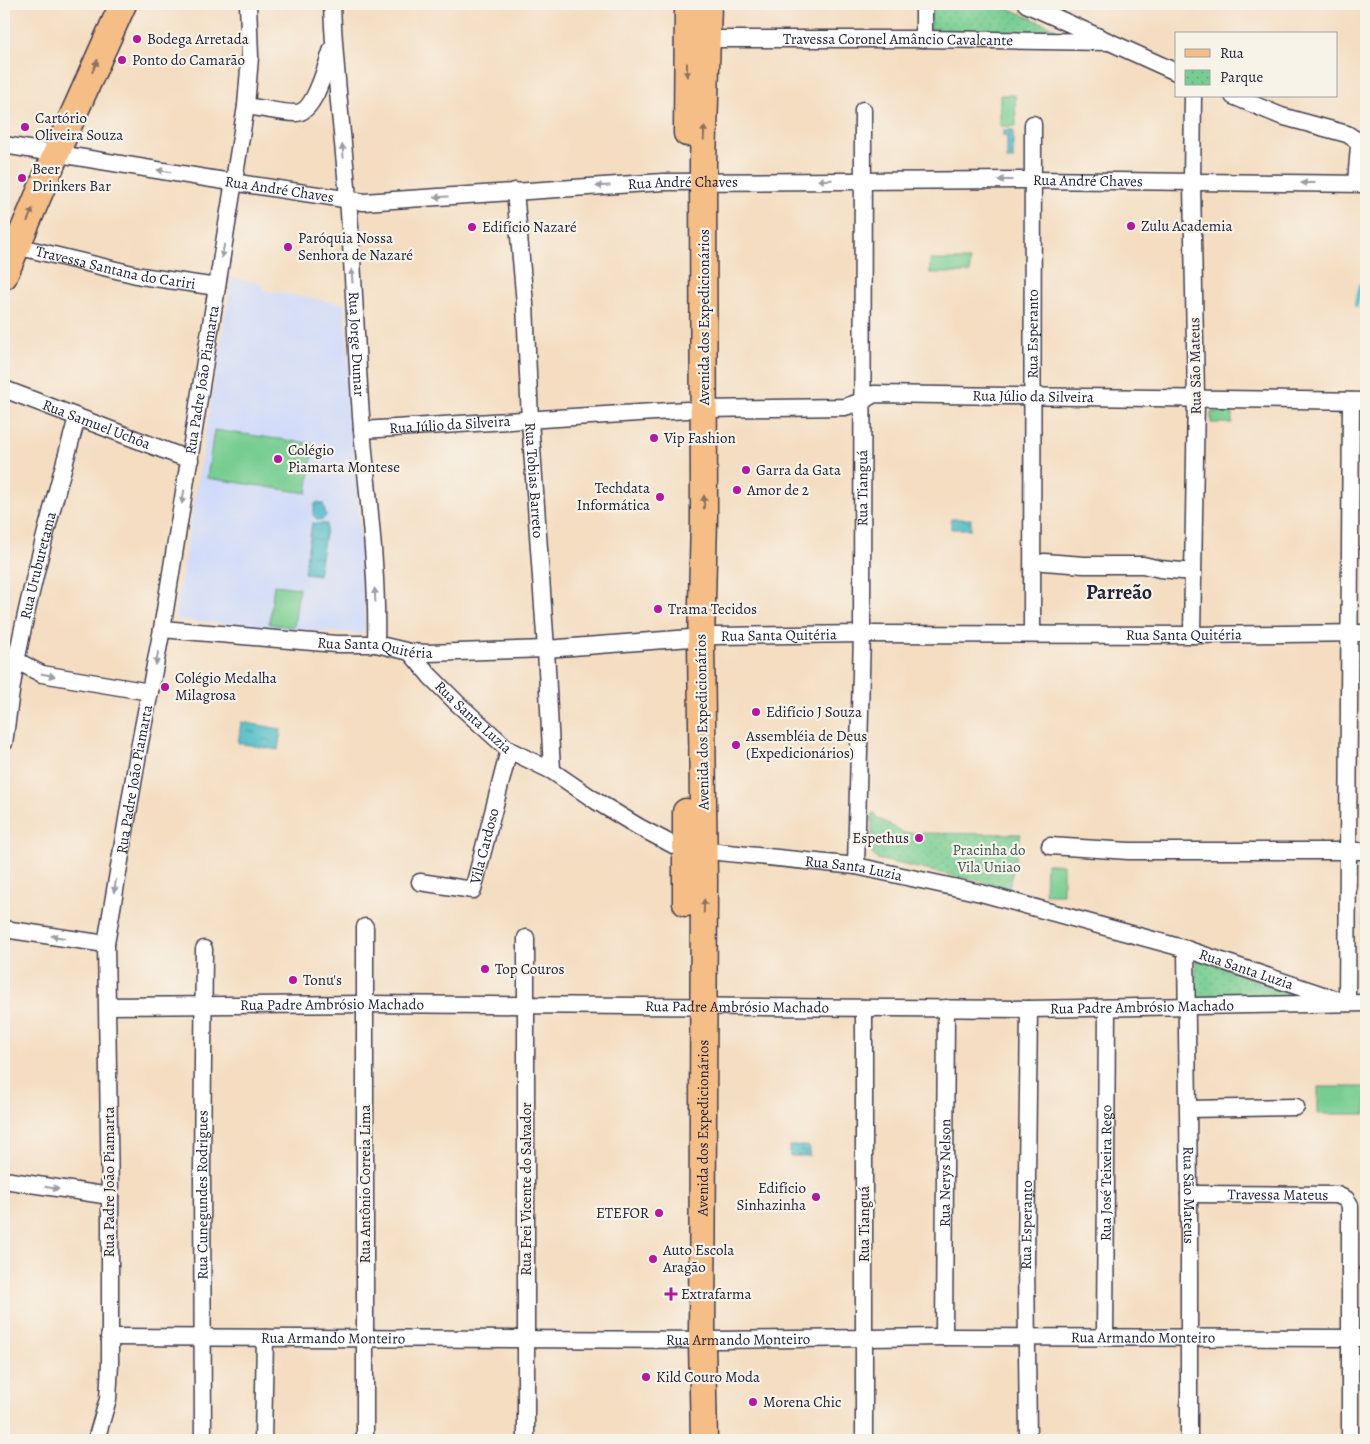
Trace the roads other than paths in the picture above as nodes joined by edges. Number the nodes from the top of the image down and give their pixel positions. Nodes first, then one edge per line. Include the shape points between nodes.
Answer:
1 (123, 4) edge
2 (248, 4) edge
3 (332, 4) edge
4 (688, 4) edge
5 (708, 4) edge
6 (924, 4) edge
7 (1026, 4) edge
8 (698, 38) junction
9 (924, 39) junction
10 (1109, 42) junction
11 (333, 46) junction
12 (1175, 72) edge
13 (1194, 98) edge
14 (1238, 98) edge
15 (246, 106) junction
16 (863, 110) dead end
17 (1033, 124) dead end
18 (4, 145) edge
19 (56, 154) junction
20 (863, 180) junction
21 (1032, 180) junction
22 (234, 182) junction
23 (695, 182) junction
24 (1192, 183) junction
25 (1361, 184) edge
26 (515, 191) junction
27 (348, 200) junction
28 (16, 246) junction
29 (4, 276) edge
30 (217, 287) junction
31 (4, 389) edge
32 (1033, 396) junction
33 (1196, 398) junction
34 (862, 401) junction
35 (1359, 401) edge
36 (696, 409) junction
37 (77, 418) junction
38 (530, 420) junction
39 (362, 430) junction
40 (190, 460) junction
41 (1044, 562) dead end
42 (1193, 572) junction
43 (162, 629) junction
44 (1358, 633) edge
45 (862, 634) junction
46 (1032, 634) junction
47 (1192, 635) junction
48 (694, 638) junction
49 (376, 644) junction
50 (546, 649) junction
51 (410, 652) junction
52 (10, 657) edge
53 (150, 692) junction
54 (4, 743) edge
55 (509, 750) junction
56 (552, 771) junction
57 (1050, 846) dead end
58 (695, 850) junction
59 (1348, 851) junction
60 (1366, 851) edge
61 (856, 866) junction
62 (420, 882) dead end
63 (365, 927) dead end
64 (4, 929) edge
65 (526, 938) dead end
66 (106, 944) junction
67 (204, 949) dead end
68 (1186, 949) junction
69 (1347, 1003) junction
70 (1366, 1003) edge
71 (366, 1004) junction
72 (695, 1005) junction
73 (108, 1006) junction
74 (204, 1006) junction
75 (526, 1006) junction
76 (1188, 1006) junction
77 (864, 1008) junction
78 (946, 1008) junction
79 (1107, 1008) junction
80 (1029, 1009) junction
81 (1296, 1107) dead end
82 (1189, 1109) junction
83 (4, 1180) edge
84 (1189, 1194) junction
85 (110, 1196) junction
86 (109, 1337) junction
87 (202, 1337) junction
88 (1105, 1337) junction
89 (1189, 1337) junction
90 (1358, 1337) edge
91 (265, 1338) junction
92 (527, 1338) junction
93 (944, 1338) junction
94 (1028, 1338) junction
95 (365, 1339) junction
96 (694, 1339) junction
97 (864, 1339) junction
98 (96, 1440) edge
99 (203, 1440) edge
100 (263, 1440) edge
101 (365, 1440) edge
102 (526, 1440) edge
103 (686, 1440) edge
104 (704, 1440) edge
105 (864, 1440) edge
106 (1028, 1440) edge
107 (1189, 1440) edge
108 (1350, 1440) edge

19 -> 1 main road
2 - 15 street, Rua Padre João Piamarta via 250,57
3 - 11 street, Rua Jorge Dumar
4 - 8 main road, Avenida dos Expedicionários
5 - 8 main road, Avenida dos Expedicionários
6 - 9 street
7 - 10 street
8 - 9 street, Travessa Coronel Amâncio Cavalcante
8 - 23 main road, Avenida dos Expedicionários
9 - 10 street, Travessa Coronel Amâncio Cavalcante
10 - 12 street
11 - 15 street, Rua Jorge Dumar via 314,98 307,108 297,113
27 -> 11 street, Rua Jorge Dumar
13 - 24 street, Rua São Mateus
14 - 25 street via 1281,116 1353,137 1359,146
15 - 22 street, Rua Padre João Piamarta
16 - 20 street, Rua Tianguá
17 - 21 street, Rua Esperanto
18 - 19 street, Rua André Chaves
22 -> 19 street, Rua André Chaves
28 -> 19 main road
21 -> 20 street, Rua André Chaves
20 -> 23 street, Rua André Chaves
20 - 34 street, Rua Tianguá
21 - 24 street, Rua André Chaves
21 - 32 street, Rua Esperanto
22 - 27 street, Rua André Chaves
22 -> 30 street, Rua Padre João Piamarta
23 -> 26 street, Rua André Chaves
23 - 36 main road, Avenida dos Expedicionários
25 -> 24 street, Rua André Chaves
24 - 33 street, Rua São Mateus
26 -> 27 street, Rua André Chaves via 373,202
26 - 38 street, Rua Tobias Barreto via 525,304
39 -> 27 street, Rua Jorge Dumar
28 - 29 main road
28 - 30 street, Travessa Santana do Cariri via 141,276
30 - 40 street, Rua Padre João Piamarta
31 - 37 street, Rua Samuel Uchôa
32 - 33 street, Rua Júlio da Silveira
32 - 34 street, Rua Júlio da Silveira via 874,394
32 - 46 street, Rua Esperanto
33 - 35 street, Rua Júlio da Silveira
33 - 42 street, Rua São Mateus
34 - 36 street, Rua Júlio da Silveira via 845,407
34 - 45 street, Rua Tianguá
35 - 44 street
36 - 38 street, Rua Júlio da Silveira
36 - 48 main road, Avenida dos Expedicionários
37 - 40 street, Rua Samuel Uchôa
37 - 52 street, Rua Uruburetama
38 - 39 street, Rua Júlio da Silveira
38 - 50 street, Rua Tobias Barreto
49 -> 39 street, Rua Jorge Dumar via 377,619
40 -> 43 street, Rua Padre João Piamarta
41 - 42 street via 1143,565
42 - 47 street, Rua São Mateus
43 - 49 street, Rua Santa Quitéria via 336,644
43 -> 53 street, Rua Padre João Piamarta
44 - 47 street, Rua Santa Quitéria
44 - 59 street
45 - 46 street, Rua Santa Quitéria
45 - 48 street, Rua Santa Quitéria
45 - 61 street, Rua Tianguá
46 - 47 street, Rua Santa Quitéria
48 - 50 street, Rua Santa Quitéria
48 - 58 main road, Avenida dos Expedicionários
49 - 51 street, Rua Santa Quitéria
50 - 51 street, Rua Santa Quitéria
50 - 56 street, Rua Tobias Barreto
51 - 55 street, Rua Santa Luzia via 458,704
52 -> 53 street via 42,674
52 - 54 street, Rua Uruburetama
53 -> 66 street, Rua Padre João Piamarta
55 - 56 street, Rua Santa Luzia
55 - 62 street, Vila Cardoso via 473,890
56 - 58 street, Rua Santa Luzia via 639,827 678,848
57 - 59 street via 1130,851
58 - 61 street, Rua Santa Luzia
58 - 72 main road, Avenida dos Expedicionários
59 - 60 street
59 - 69 street
61 - 68 street, Rua Santa Luzia via 982,893
63 - 71 street, Rua Antônio Correia Lima
66 -> 64 street
65 - 75 street, Rua Frei Vicente do Salvador
66 - 73 street, Rua Padre João Piamarta
67 - 74 street, Rua Cunegundes Rodrigues
68 - 69 street, Rua Santa Luzia
68 - 76 street, Rua São Mateus
69 - 70 street, Rua Padre Ambrósio Machado
69 - 76 street, Rua Padre Ambrósio Machado
71 - 74 street, Rua Padre Ambrósio Machado
71 - 75 street, Rua Padre Ambrósio Machado
71 - 95 street, Rua Antônio Correia Lima
72 - 75 street, Rua Padre Ambrósio Machado
72 - 77 street, Rua Padre Ambrósio Machado
72 - 96 main road, Avenida dos Expedicionários
73 - 74 street, Rua Padre Ambrósio Machado
73 - 85 street, Rua Padre João Piamarta
74 - 87 street, Rua Cunegundes Rodrigues
75 - 92 street, Rua Frei Vicente do Salvador
76 - 79 street, Rua Padre Ambrósio Machado
76 - 82 street, Rua São Mateus
77 - 78 street, Rua Padre Ambrósio Machado
77 - 97 street, Rua Tianguá
78 - 80 street, Rua Padre Ambrósio Machado
78 - 93 street, Rua Nerys Nelson
79 - 80 street, Rua Padre Ambrósio Machado
79 - 88 street, Rua José Teixeira Rego
80 - 94 street, Rua Esperanto
81 - 82 street
82 - 84 street, Rua São Mateus
83 -> 85 street
84 - 89 street, Rua São Mateus
84 - 90 street, Travessa Mateus via 1337,1194 1346,1199 1351,1215
85 - 86 street, Rua Padre João Piamarta
86 - 87 street, Rua Armando Monteiro
86 - 98 street, Rua Padre João Piamarta via 108,1399
87 - 91 street, Rua Armando Monteiro
87 - 99 street, Rua Cunegundes Rodrigues
88 - 89 street, Rua Armando Monteiro
88 - 94 street, Rua Armando Monteiro
89 - 90 street, Rua Armando Monteiro
89 - 107 street, Rua São Mateus
90 - 108 street
91 - 95 street, Rua Armando Monteiro
91 - 100 street
92 - 95 street, Rua Armando Monteiro
92 - 96 street, Rua Armando Monteiro
92 - 102 street, Rua Frei Vicente do Salvador
93 - 94 street, Rua Armando Monteiro
93 - 97 street, Rua Armando Monteiro
94 - 106 street, Rua Esperanto
95 - 101 street, Rua Antônio Correia Lima
96 - 97 street, Rua Armando Monteiro
96 - 103 main road, Avenida dos Expedicionários
96 - 104 main road, Avenida dos Expedicionários
97 - 105 street, Rua Tianguá

